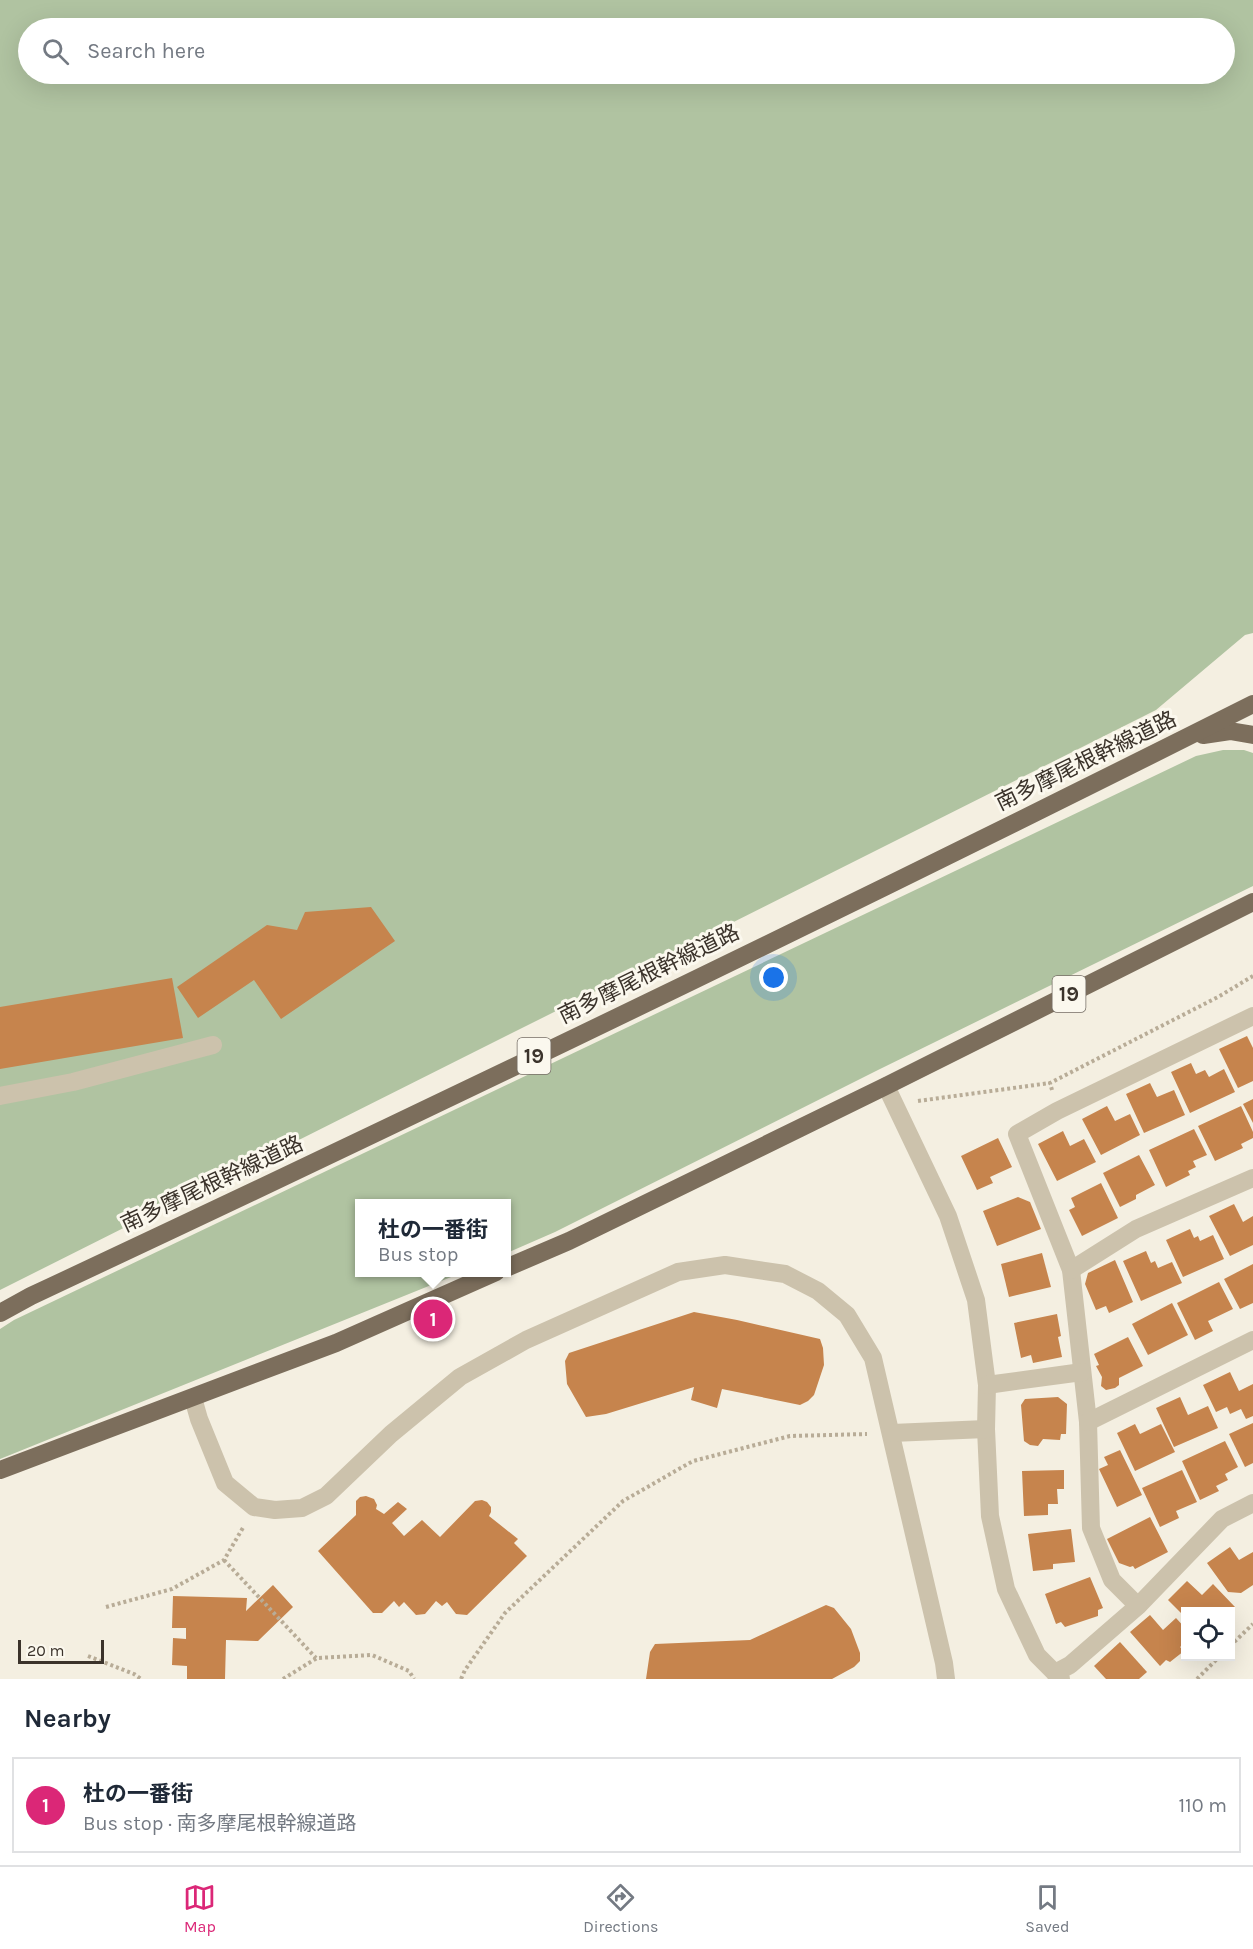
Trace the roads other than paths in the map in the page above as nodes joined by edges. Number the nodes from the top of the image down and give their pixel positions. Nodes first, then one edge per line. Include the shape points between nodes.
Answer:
1 (1253, 704) edge
2 (1253, 735) edge
3 (1187, 737) junction
4 (1253, 902) edge
5 (1253, 1016) edge
6 (213, 1045) dead end
7 (886, 1086) junction
8 (0, 1096) edge
9 (1253, 1178) edge
10 (511, 1266) edge
11 (1071, 1270) junction
12 (485, 1277) edge
13 (0, 1313) edge
14 (1253, 1340) edge
15 (1082, 1372) junction
16 (987, 1385) junction
17 (193, 1398) junction
18 (1088, 1422) junction
19 (986, 1429) junction
20 (892, 1433) junction
21 (0, 1470) edge
22 (1253, 1503) edge
23 (1138, 1606) junction
24 (1058, 1676) edge
25 (946, 1679) edge

1 - 3 main road, 南多摩尾根幹線道路 / 19
2 - 3 main road, 19 via 1230,731
3 - 13 main road, 南多摩尾根幹線道路 / 19
4 - 7 main road, 19
5 - 11 street via 1017,1134
6 - 8 street via 73,1082
7 - 10 main road, 19
7 - 16 street via 948,1216 976,1300
9 - 11 street via 1136,1229
11 - 15 street
12 - 17 main road via 336,1343
14 - 18 street
15 - 16 street
15 - 18 street
16 - 19 street
17 - 20 street via 225,1483 254,1507 302,1508 326,1496 391,1434 460,1377 526,1340 678,1272 726,1265 785,1274 818,1291 847,1315 873,1358
17 - 21 main road
18 - 23 street via 1091,1528 1112,1580
19 - 20 street
19 - 24 street via 990,1516 1006,1589 1037,1655
20 - 25 street
22 - 23 street via 1222,1519
23 - 24 street

